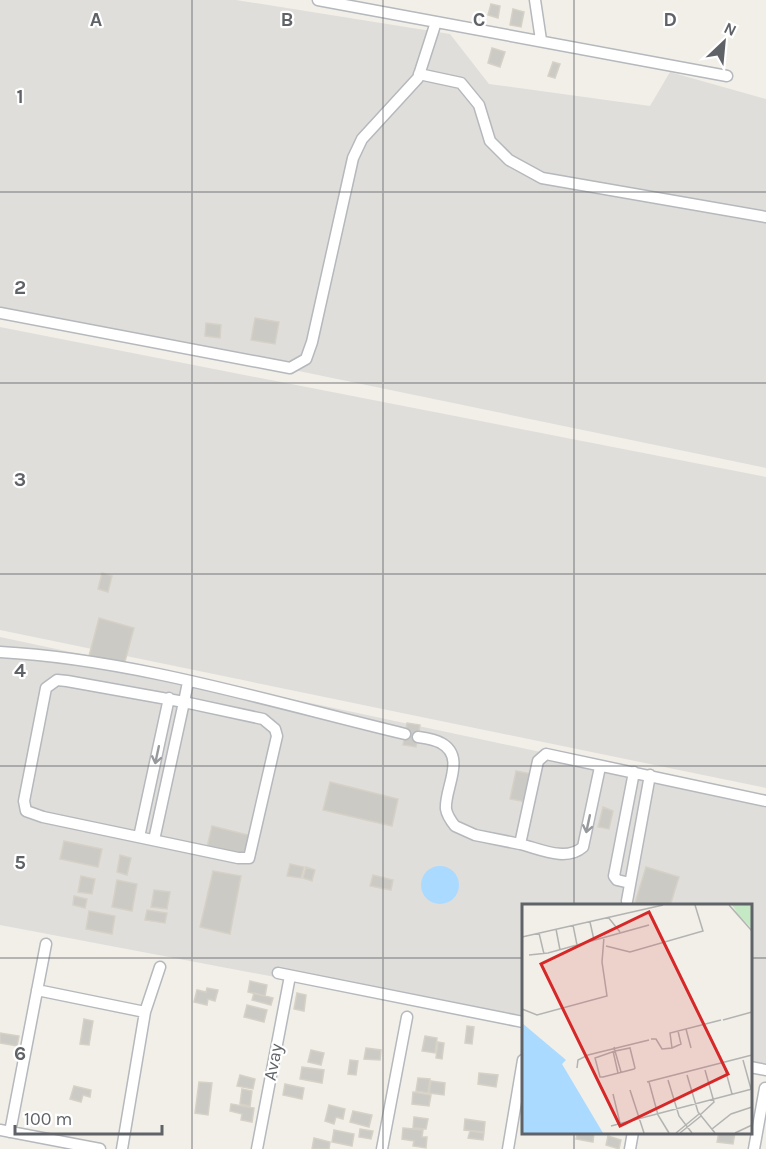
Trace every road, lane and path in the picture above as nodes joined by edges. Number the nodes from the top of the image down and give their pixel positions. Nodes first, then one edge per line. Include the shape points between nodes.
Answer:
1 (318, 0) edge
2 (535, 0) edge
3 (371, 4) edge
4 (436, 22) junction
5 (541, 40) junction
6 (420, 74) junction
7 (727, 76) dead end
8 (766, 217) edge
9 (0, 313) edge
10 (0, 652) edge
11 (188, 682) junction
12 (169, 698) junction
13 (183, 702) junction
14 (405, 734) dead end
15 (418, 737) dead end
16 (600, 767) junction
17 (634, 772) junction
18 (650, 775) junction
19 (766, 801) edge
20 (139, 837) junction
21 (154, 840) junction
22 (520, 844) junction
23 (630, 883) junction
24 (627, 901) dead end
25 (46, 944) dead end
26 (160, 967) dead end
27 (278, 973) dead end
28 (290, 976) junction
29 (38, 990) junction
30 (145, 1012) junction
31 (407, 1017) dead end
32 (522, 1022) edge
33 (522, 1066) edge
34 (751, 1067) edge
35 (766, 1070) edge
36 (765, 1088) edge
37 (5, 1131) edge
38 (633, 1134) edge
39 (100, 1149) edge
40 (122, 1149) edge
41 (257, 1149) edge
42 (382, 1149) edge
43 (508, 1149) edge
44 (630, 1149) edge
45 (754, 1149) edge

1 - 3 street
2 - 5 street
3 - 4 street
4 - 5 street
4 - 6 street
5 - 7 street
6 - 8 street via 461,83 479,105 490,141 509,160 542,178
6 - 9 street via 408,92 362,139 353,158 306,359 290,368
10 - 11 street via 87,662
11 - 13 street
11 - 14 street
12 - 13 street
12 -> 20 street
12 - 20 street via 57,680 46,688 24,801 26,811
13 - 21 street
13 - 21 street via 263,719 277,736 249,858
15 - 22 street via 440,742 449,751 453,761 446,808 454,826 475,835
16 - 17 street
16 -> 22 street via 583,847 576,854 561,855
16 - 22 street via 541,756
17 - 18 street
17 - 23 street via 614,876
18 - 19 street
18 - 23 street
20 - 21 street
23 - 24 street
25 - 29 street
26 - 30 street
27 - 28 street
28 - 32 street
28 - 41 street, Avay
29 - 30 street
29 - 37 street
30 - 40 street
31 - 42 street
33 - 43 street
34 - 35 street
36 - 45 street
37 - 39 street
38 - 44 street

